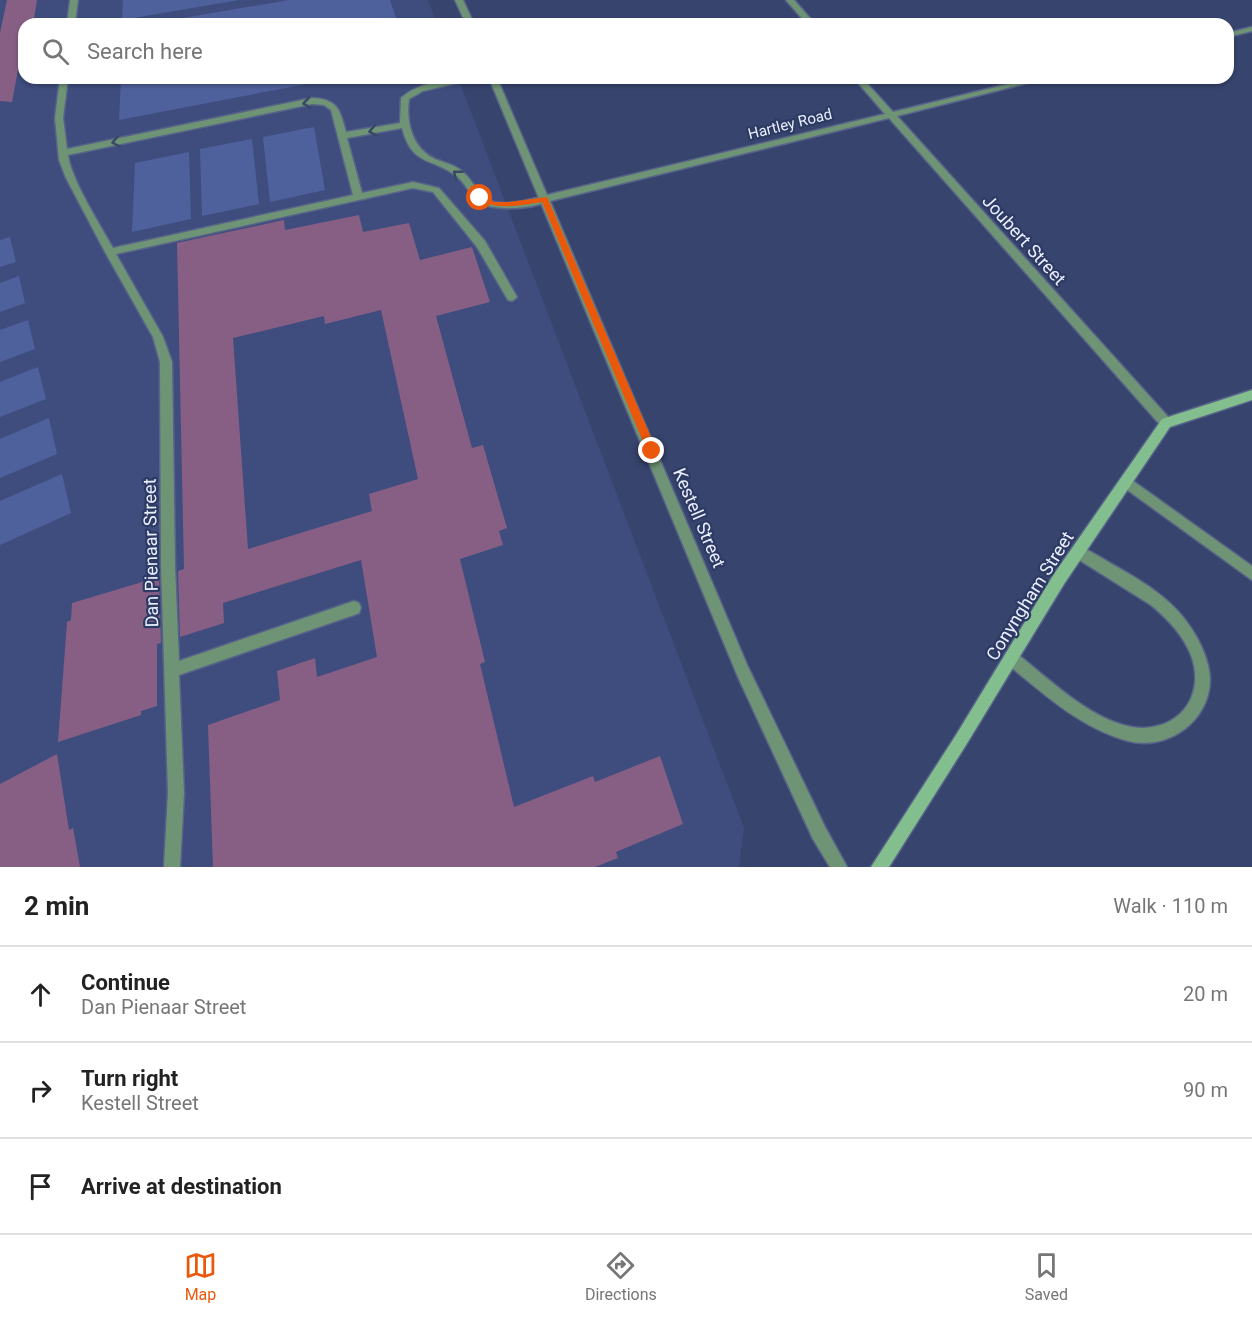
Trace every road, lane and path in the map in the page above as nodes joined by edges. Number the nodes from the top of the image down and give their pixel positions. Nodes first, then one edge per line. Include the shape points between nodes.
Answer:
1 (74, 0) edge
2 (459, 0) edge
3 (790, 0) edge
4 (72, 18) edge
5 (467, 18) edge
6 (806, 18) edge
7 (1252, 29) edge
8 (1234, 34) edge
9 (63, 84) edge
10 (449, 84) edge
11 (496, 84) edge
12 (863, 84) edge
13 (1017, 84) edge
14 (889, 114) junction
15 (405, 125) junction
16 (341, 136) junction
17 (62, 153) junction
18 (358, 198) junction
19 (545, 199) junction
20 (110, 252) junction
21 (512, 297) dead end
22 (1252, 395) edge
23 (1166, 423) junction
24 (1126, 482) junction
25 (1078, 552) junction
26 (1252, 574) edge
27 (354, 608) dead end
28 (1011, 658) junction
29 (172, 670) junction
30 (172, 867) edge
31 (839, 867) edge
32 (879, 867) edge

1 - 4 street
2 - 5 street
3 - 6 street
7 - 8 street
9 - 17 street, Dan Pienaar Street via 59,118
10 - 15 street via 411,93 404,103
11 - 19 street, Kestell Street
12 - 14 street, Joubert Street
13 - 14 street, Hartley Road
14 - 19 street, Hartley Road
14 - 23 street, Joubert Street
15 -> 16 street
19 -> 15 street via 494,205 480,198 459,173 418,152
16 -> 17 street via 336,109 312,101
16 - 18 street
17 - 20 street, Dan Pienaar Street
18 - 20 street
18 - 21 street via 413,185 436,190 481,244
19 - 31 street, Kestell Street via 743,672 819,834
20 - 29 street, Dan Pienaar Street via 158,337 166,362
22 - 23 street
23 - 24 street, Conyngham Street
24 - 25 street, Conyngham Street
24 - 26 street
25 - 28 street, Conyngham Street
25 - 28 street via 1175,618 1201,664 1196,706 1184,722 1168,733 1148,737 1127,733 1082,712
27 - 29 street
28 - 32 street, Conyngham Street
29 - 30 street, Dan Pienaar Street via 176,793

